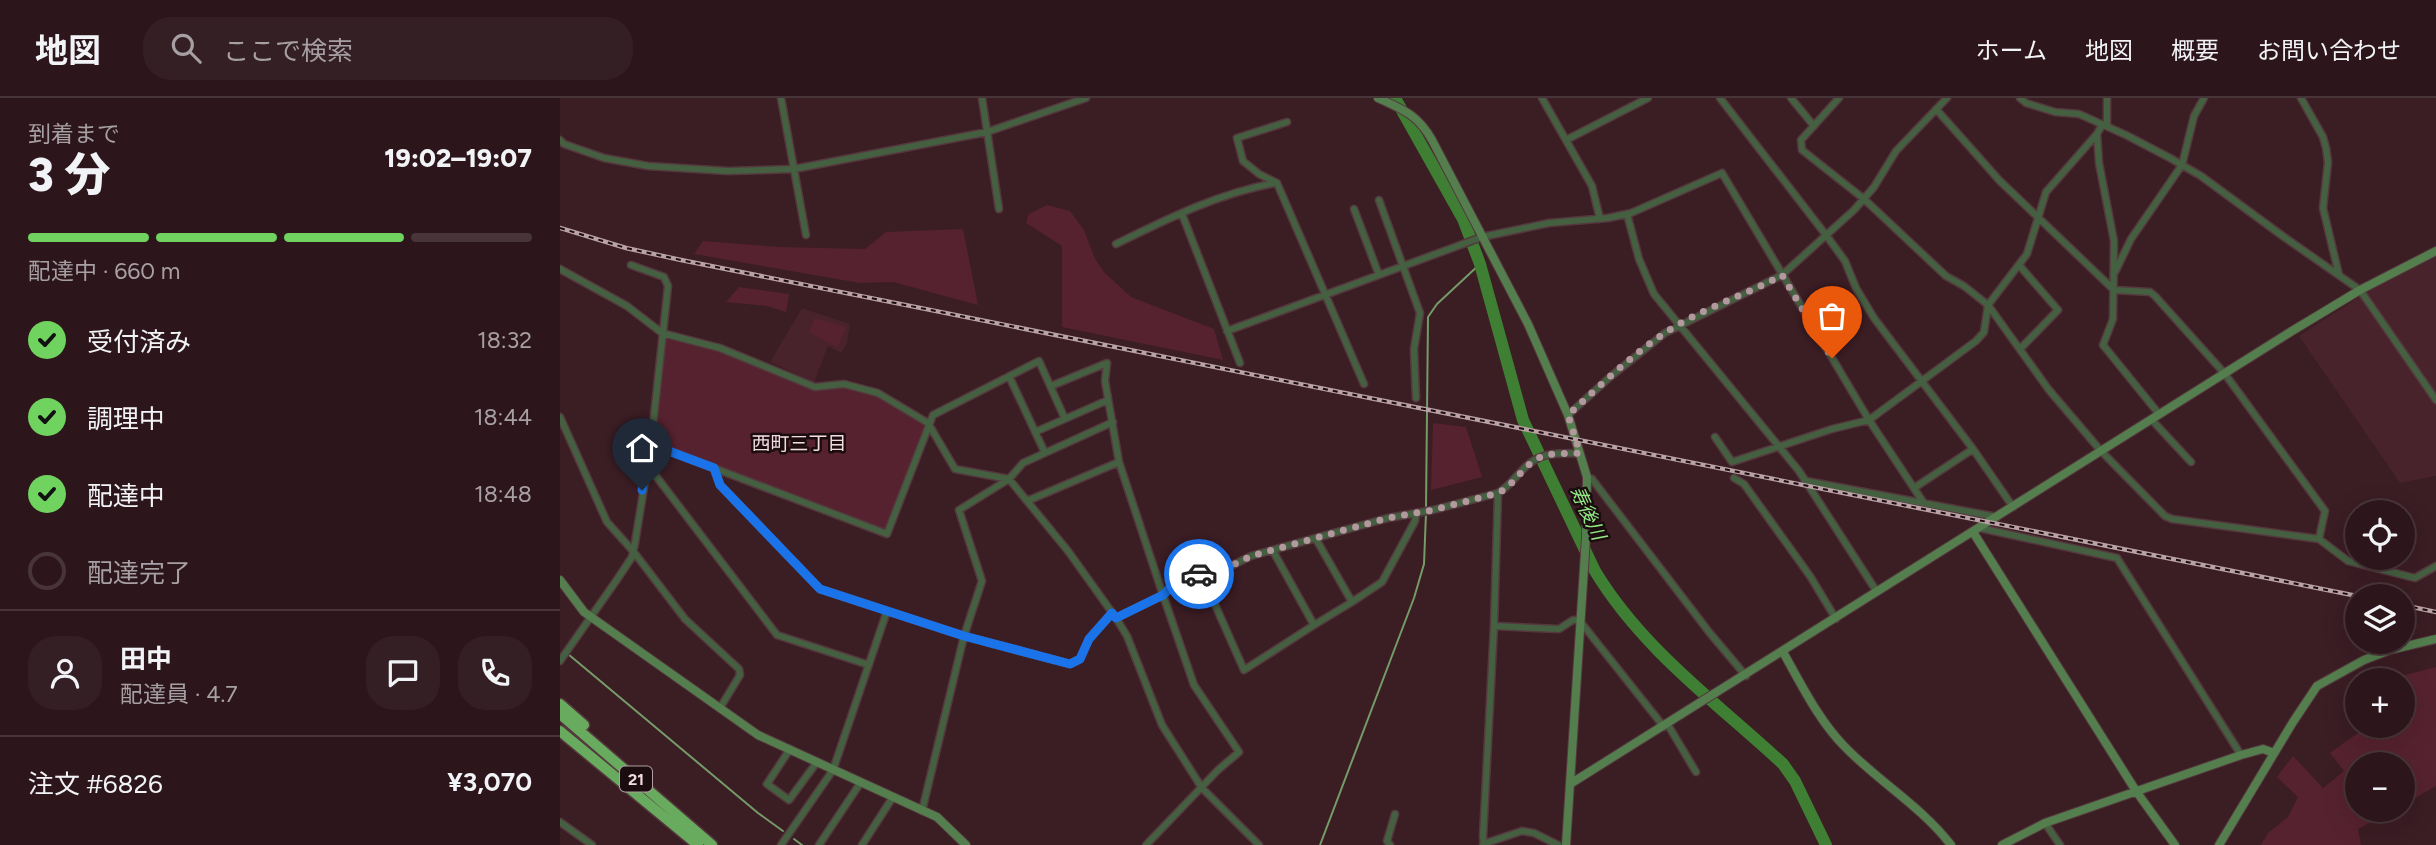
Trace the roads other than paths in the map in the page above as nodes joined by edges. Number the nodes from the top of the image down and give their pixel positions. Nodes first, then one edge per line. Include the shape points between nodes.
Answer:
1 (781, 98) edge
2 (982, 98) edge
3 (1086, 98) edge
4 (1378, 98) edge
5 (1542, 98) edge
6 (1648, 98) edge
7 (1720, 98) edge
8 (1791, 98) edge
9 (1839, 98) edge
10 (1947, 98) edge
11 (2020, 98) edge
12 (2107, 98) edge
13 (2301, 98) edge
14 (2202, 99) edge
15 (1936, 109) junction
16 (1287, 122) dead end
17 (2105, 125) junction
18 (1814, 126) junction
19 (987, 132) junction
20 (2097, 134) junction
21 (560, 140) edge
22 (1566, 141) junction
23 (2182, 165) junction
24 (794, 169) junction
25 (1277, 183) junction
26 (1379, 200) dead end
27 (1864, 200) junction
28 (999, 209) dead end
29 (1354, 209) dead end
30 (1182, 214) junction
31 (1627, 214) junction
32 (2038, 215) junction
33 (1600, 219) junction
34 (1826, 234) junction
35 (806, 235) dead end
36 (1480, 238) junction
37 (1116, 244) dead end
38 (2436, 251) edge
39 (631, 265) dead end
40 (2019, 265) junction
41 (1404, 266) junction
42 (560, 269) edge
43 (2114, 273) junction
44 (1380, 275) junction
45 (1782, 275) junction
46 (2339, 275) junction
47 (2114, 290) junction
48 (2360, 290) junction
49 (1325, 295) junction
50 (1989, 305) junction
51 (1678, 324) junction
52 (1227, 331) junction
53 (662, 333) junction
54 (2020, 349) junction
55 (1240, 363) dead end
56 (2225, 374) junction
57 (1009, 376) junction
58 (1922, 380) junction
59 (1364, 384) dead end
60 (1051, 386) junction
61 (1416, 398) dead end
62 (1108, 400) junction
63 (2436, 400) edge
64 (1568, 415) junction
65 (560, 417) edge
66 (2155, 417) junction
67 (1065, 419) junction
68 (1869, 420) junction
69 (1113, 422) junction
70 (929, 423) junction
71 (1035, 432) junction
72 (1715, 437) dead end
73 (650, 444) junction
74 (1779, 445) junction
75 (1972, 449) junction
76 (2101, 451) junction
77 (1045, 453) junction
78 (1580, 453) junction
79 (1119, 462) junction
80 (2191, 462) dead end
81 (646, 463) junction
82 (714, 468) junction
83 (1587, 477) junction
84 (1734, 478) dead end
85 (1009, 479) junction
86 (1806, 481) junction
87 (1914, 488) junction
88 (1498, 493) junction
89 (1027, 501) junction
90 (1923, 502) junction
91 (2013, 507) junction
92 (1418, 513) junction
93 (1997, 517) junction
94 (1977, 530) junction
95 (1316, 539) junction
96 (2319, 539) junction
97 (633, 551) junction
98 (1273, 551) junction
99 (2436, 566) edge
100 (1201, 573) junction
101 (560, 580) edge
102 (1877, 592) junction
103 (1163, 595) junction
104 (1352, 602) junction
105 (887, 611) junction
106 (1114, 615) junction
107 (591, 616) junction
108 (1836, 619) junction
109 (1579, 620) junction
110 (1314, 625) junction
111 (1494, 626) junction
112 (964, 636) junction
113 (2436, 639) edge
114 (1783, 652) junction
115 (564, 655) edge
116 (869, 666) junction
117 (1746, 676) junction
118 (560, 704) edge
119 (720, 708) junction
120 (560, 714) edge
121 (1666, 726) junction
122 (560, 730) edge
123 (560, 739) edge
124 (790, 750) junction
125 (2274, 754) junction
126 (2241, 755) junction
127 (612, 759) junction
128 (817, 762) junction
129 (834, 769) junction
130 (1696, 772) dead end
131 (622, 781) junction
132 (861, 782) junction
133 (1570, 785) junction
134 (1202, 788) junction
135 (2136, 791) junction
136 (893, 797) junction
137 (922, 811) junction
138 (1395, 814) dead end
139 (560, 822) edge
140 (2045, 823) junction
141 (592, 845) edge
142 (698, 845) edge
143 (712, 845) edge
144 (781, 845) edge
145 (819, 845) edge
146 (862, 845) edge
147 (967, 845) edge
148 (1146, 845) edge
149 (1259, 845) edge
150 (1390, 845) edge
151 (1483, 845) edge
152 (1558, 845) edge
153 (1566, 845) edge
154 (1951, 845) edge
155 (2002, 845) edge
156 (2060, 845) edge
157 (2175, 845) edge
158 (2219, 845) edge

1 - 24 street
2 - 19 street
3 - 19 street
4 - 36 street via 1422,123
5 - 22 street
6 - 22 street
7 - 34 street
8 - 18 street
9 - 18 street
10 - 15 street
11 - 17 street
12 - 17 street
13 - 46 street via 2326,148 2323,208
14 - 23 street
15 - 27 street via 1896,151
15 - 32 street via 1999,180
16 - 25 street via 1237,138 1243,161
17 - 20 street
17 - 23 street
18 - 27 street via 1801,140 1802,150
19 - 24 street
19 - 28 street
20 - 32 street via 2046,192
20 - 43 street via 2114,242
21 - 24 street via 604,158 649,166
22 - 33 street via 1592,186
23 - 43 street via 2131,239
23 - 46 street
24 - 35 street
25 - 30 street
25 - 49 street
26 - 41 street
27 - 34 street
27 - 50 street via 1946,275
29 - 44 street
30 - 37 street
30 - 52 street
31 - 33 street
31 - 45 street via 1722,173
31 - 51 street via 1654,294
32 - 40 street via 2027,254
32 - 47 street
33 - 36 street via 1549,223
34 - 45 street
34 - 58 street via 1874,318
36 - 41 street
36 - 64 street via 1528,324
38 - 48 street
39 - 53 street via 664,276 668,286
40 - 50 street
40 - 54 street via 2058,307
41 - 44 street
41 - 61 street via 1420,313 1414,349
42 - 53 street via 627,306
43 - 47 street
44 - 49 street
45 - 51 street
45 - 68 street
46 - 48 street
47 - 56 street via 2150,292
47 - 66 street via 2113,319 2103,345
48 - 56 street
48 - 63 street
49 - 52 street
49 - 59 street
50 - 54 street
50 - 58 street via 1984,332
51 - 64 street
51 - 74 street
52 - 55 street
53 - 70 street via 720,348 815,387 844,384 878,393
53 - 73 street
54 - 76 street
56 - 66 street
56 - 96 street via 2325,511
57 - 60 street via 1039,361
57 - 70 street via 933,415
57 - 71 street
58 - 68 street
58 - 75 street
60 - 62 street via 1107,363
60 - 67 street
62 - 67 street
62 - 69 street
64 - 78 street
65 - 97 street via 607,522
66 - 76 street
66 - 80 street
67 - 71 street
68 - 74 street
68 - 87 street
69 - 77 street
69 - 79 street
70 - 82 street via 887,534
70 - 85 street via 955,469
71 - 77 street
72 - 74 street via 1732,462
73 - 81 street
73 - 82 street
74 - 86 street
75 - 87 street
75 - 91 street
76 - 91 street
76 - 96 street via 2172,519
77 - 85 street via 1023,463
78 - 83 street
78 - 88 street via 1540,457
79 - 89 street
79 - 103 street
81 - 97 street
81 - 116 street via 777,635
82 - 105 street via 720,485 820,589
83 - 109 street
83 - 117 street
84 - 108 street via 1744,484 1790,546
85 - 89 street
85 - 112 street via 959,510 982,581
86 - 90 street
86 - 102 street
87 - 90 street
88 - 92 street
88 - 111 street
89 - 106 street
90 - 93 street
91 - 93 street
92 - 95 street
92 - 104 street via 1382,582
93 - 94 street
94 - 102 street
94 - 126 street via 2117,558
94 - 135 street
95 - 98 street
95 - 104 street
96 - 99 street via 2348,561 2415,578
97 - 107 street
97 - 119 street via 685,619 739,668 740,676
98 - 100 street
98 - 110 street
100 - 103 street via 1178,580
100 - 110 street via 1244,670
101 - 107 street
102 - 108 street
103 - 106 street
103 - 134 street via 1194,685 1239,752
104 - 110 street
105 - 112 street
105 - 116 street
106 - 112 street via 1089,639 1080,659 1070,664
106 - 134 street via 1127,636 1162,725
107 - 115 street
107 - 119 street
108 - 114 street
109 - 111 street via 1559,629
109 - 121 street
109 - 133 street
111 - 151 street
112 - 137 street
113 - 125 street via 2364,660 2317,687
114 - 117 street
114 - 154 street via 1844,746
116 - 129 street
117 - 121 street
118 - 127 highway via 596,736
119 - 124 street via 758,735
120 - 127 highway, 21
121 - 130 street
121 - 133 street
122 - 131 highway, 21
123 - 131 highway
124 - 128 street
124 - 128 street via 767,784 789,800
125 - 126 street via 2263,749
125 - 158 street
126 - 135 street
127 - 143 highway, 21
128 - 129 street
129 - 132 street
129 - 144 street
131 - 142 highway, 21
132 - 136 street
132 - 145 street
133 - 153 street
134 - 148 street
134 - 149 street
135 - 140 street
135 - 157 street
136 - 137 street
136 - 146 street
137 - 147 street via 937,817
138 - 150 street via 1387,841
139 - 141 street
140 - 155 street
140 - 156 street
151 - 152 street via 1522,831

